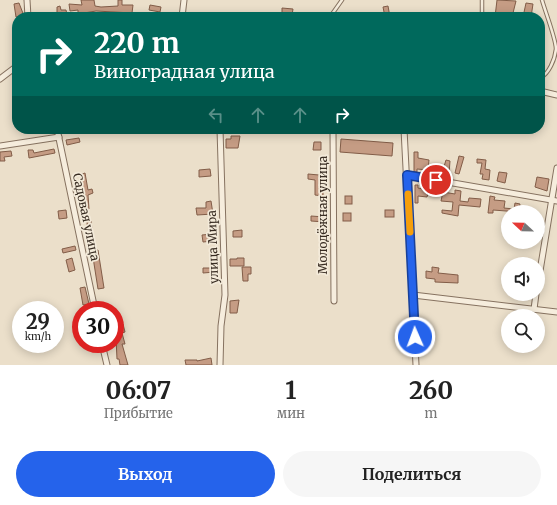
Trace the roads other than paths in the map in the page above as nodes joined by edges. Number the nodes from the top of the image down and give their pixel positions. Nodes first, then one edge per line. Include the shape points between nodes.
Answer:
1 (27, 0) edge
2 (184, 0) edge
3 (342, 0) edge
4 (482, 0) edge
5 (542, 0) edge
6 (28, 12) edge
7 (183, 12) edge
8 (334, 12) edge
9 (482, 12) edge
10 (12, 70) edge
11 (545, 76) edge
12 (0, 79) edge
13 (545, 92) edge
14 (557, 95) edge
15 (58, 134) edge
16 (220, 134) edge
17 (333, 134) edge
18 (404, 134) edge
19 (59, 137) junction
20 (0, 146) edge
21 (557, 168) edge
22 (407, 175) junction
23 (555, 200) edge
24 (543, 257) edge
25 (413, 295) junction
26 (334, 300) dead end
27 (93, 301) edge
28 (535, 301) edge
29 (534, 309) joint
30 (545, 310) edge
31 (557, 312) edge
32 (104, 353) edge
33 (107, 365) edge
34 (220, 365) edge
35 (416, 365) edge

1 - 6 street
2 - 7 street
3 - 8 lane
4 - 9 lane
5 - 11 lane via 556,48
10 - 12 street
13 - 14 street
15 - 19 street, Садовая улица
16 - 34 street, улица Мира via 225,295
17 - 26 street, Молодёжная улица
18 - 22 street
19 - 20 street
19 - 27 street, Садовая улица
21 - 23 street
22 - 23 street
22 - 25 street
23 - 24 street
25 - 29 street
25 - 35 street
28 - 29 street
30 - 31 street
32 - 33 street

